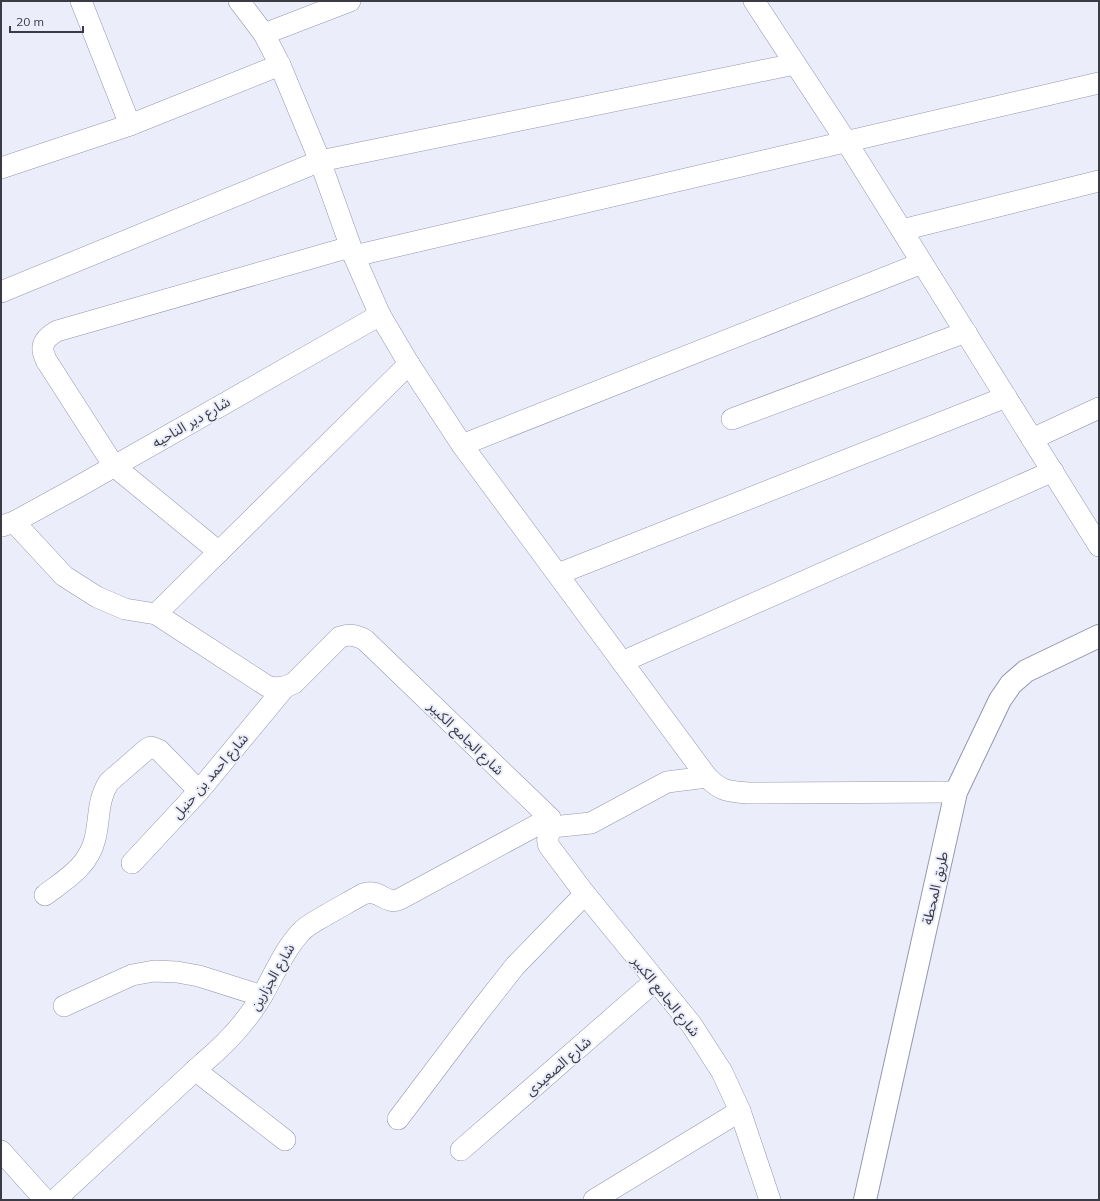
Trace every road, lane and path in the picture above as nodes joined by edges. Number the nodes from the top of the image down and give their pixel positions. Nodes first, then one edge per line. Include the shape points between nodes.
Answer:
1 (81, 1) edge
2 (239, 1) edge
3 (350, 1) edge
4 (754, 1) edge
5 (264, 34) junction
6 (795, 64) junction
7 (280, 65) junction
8 (1099, 82) edge
9 (130, 125) junction
10 (846, 141) junction
11 (320, 161) junction
12 (1, 168) edge
13 (1099, 181) edge
14 (902, 230) junction
15 (352, 251) junction
16 (922, 263) junction
17 (1, 292) edge
18 (380, 315) junction
19 (966, 332) junction
20 (409, 364) junction
21 (1006, 397) junction
22 (1099, 408) edge
23 (732, 419) dead end
24 (1032, 438) junction
25 (462, 445) junction
26 (114, 466) junction
27 (1053, 471) junction
28 (7, 524) edge
29 (1099, 546) edge
30 (219, 552) junction
31 (558, 574) junction
32 (156, 614) junction
33 (1099, 636) edge
34 (622, 662) junction
35 (285, 687) junction
36 (707, 777) junction
37 (199, 791) junction
38 (956, 792) junction
39 (551, 823) junction
40 (132, 863) dead end
41 (585, 894) junction
42 (44, 895) dead end
43 (655, 981) junction
44 (262, 996) junction
45 (64, 1006) dead end
46 (195, 1070) junction
47 (740, 1111) junction
48 (398, 1119) dead end
49 (285, 1140) dead end
50 (461, 1150) dead end
51 (1, 1151) edge
52 (45, 1200) edge
53 (55, 1200) edge
54 (594, 1200) edge
55 (770, 1200) edge
56 (865, 1200) edge

1 - 9 street
2 - 5 street
3 - 5 street
4 - 6 street
5 - 7 street
6 - 10 street
6 - 11 street
7 - 9 street
7 - 11 street
8 - 10 street
9 - 12 street
10 - 14 street
10 - 15 street
11 - 15 street
11 - 17 street
13 - 14 street
14 - 16 street
15 - 18 street
15 - 26 street via 50,335 42,350 46,360
16 - 19 street
16 - 25 street
18 - 20 street
18 - 26 street, شارع دير الناحيه
19 - 21 street
19 - 23 street
20 - 25 street
20 - 30 street
21 - 24 street
21 - 31 street
22 - 24 street
24 - 27 street
25 - 31 street
26 - 28 street, شارع دير الناحيه
26 - 30 street
27 - 29 street
27 - 34 street
28 - 32 street via 64,576 97,597 125,609
30 - 32 street
31 - 34 street
32 - 35 street via 267,686
33 - 38 street, طريق المحطة via 1026,671 1011,684 1000,700
34 - 36 street
35 - 37 street, شارع احمد بن حنبل
35 - 39 street, شارع الجامع الكبير via 294,683 340,637 357,636 365,640
36 - 38 street via 725,790 748,793
36 - 39 street via 666,782 591,822
37 - 40 street, شارع احمد بن حنبل
37 - 42 street via 159,750 151,747 147,749 105,788 100,801 95,839 82,865 72,876
38 - 56 street, طريق المحطة
39 - 41 street, شارع الجامع الكبير via 547,842
39 - 44 street, شارع الجزارين via 396,900 369,892 317,921 302,931 290,944
41 - 43 street, شارع الجامع الكبير
41 - 48 street via 515,966
43 - 47 street, شارع الجامع الكبير via 695,1030 722,1072
43 - 50 street, شارع الصعيدى
44 - 45 street via 199,976 154,971 132,975
44 - 46 street, شارع الجزارين via 236,1032
46 - 49 street
46 - 53 street, شارع الجزارين
47 - 54 street
47 - 55 street, شارع الجامع الكبير
51 - 52 street

